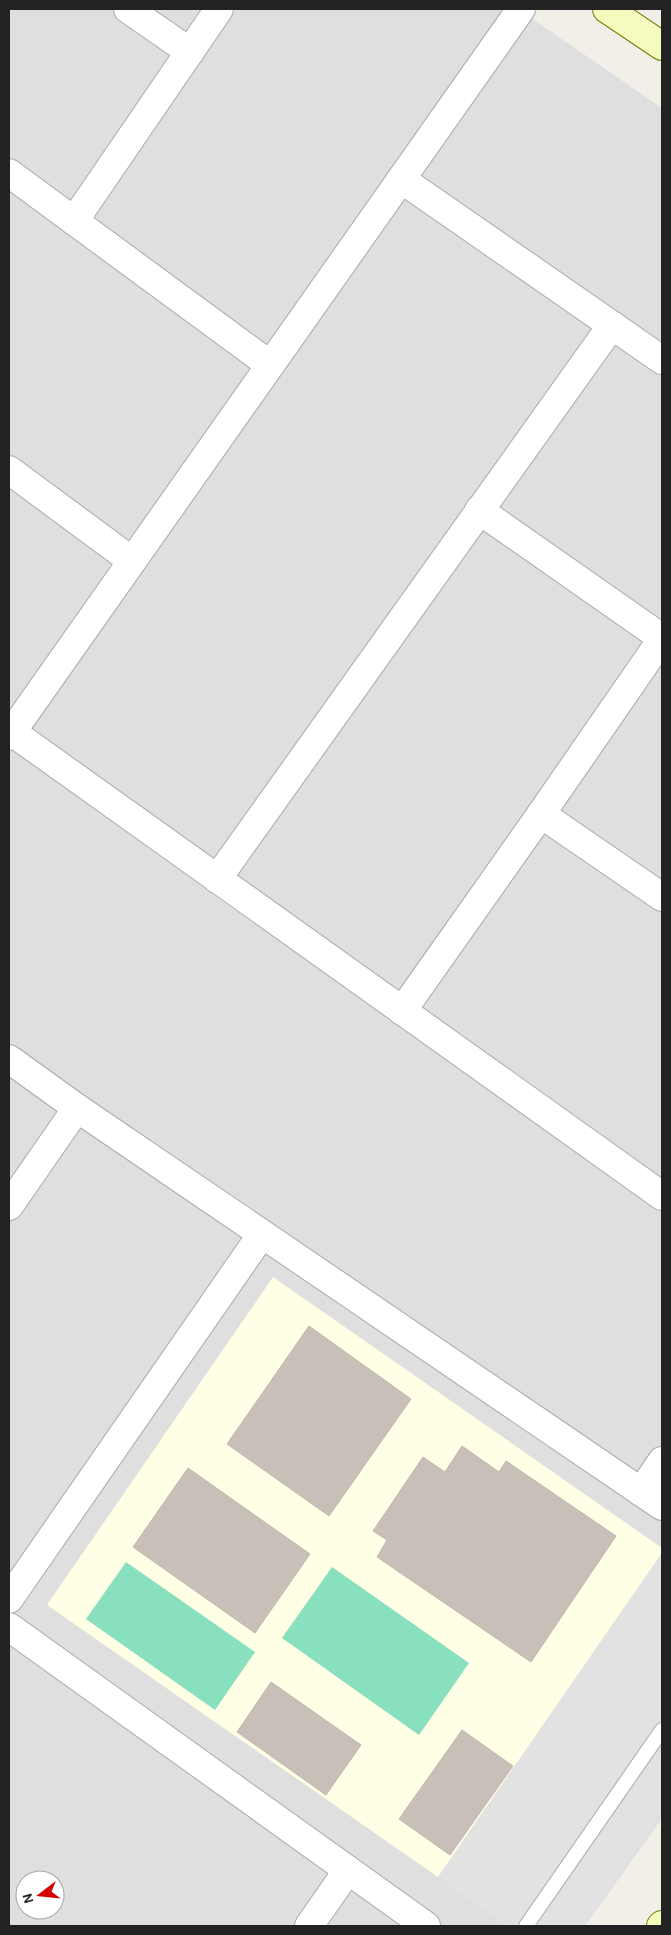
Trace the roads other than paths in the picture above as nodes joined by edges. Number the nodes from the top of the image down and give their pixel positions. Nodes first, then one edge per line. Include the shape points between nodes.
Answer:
1 (128, 9) edge
2 (219, 9) edge
3 (521, 9) edge
4 (607, 9) edge
5 (662, 46) edge
6 (190, 52) junction
7 (9, 173) edge
8 (401, 179) junction
9 (74, 221) junction
10 (612, 324) junction
11 (662, 360) edge
12 (270, 365) junction
13 (9, 470) edge
14 (479, 510) junction
15 (132, 561) junction
16 (662, 638) edge
17 (10, 734) edge
18 (542, 814) junction
19 (217, 878) junction
20 (662, 897) edge
21 (402, 1011) junction
22 (9, 1059) edge
23 (77, 1108) junction
24 (662, 1196) edge
25 (9, 1206) edge
26 (262, 1234) junction
27 (662, 1461) edge
28 (652, 1499) edge
29 (9, 1599) edge
30 (9, 1627) edge
31 (662, 1730) edge
32 (348, 1870) junction
33 (309, 1926) edge
34 (426, 1926) edge
35 (526, 1926) edge

1 - 6 street
2 - 6 street
3 - 8 street
4 - 5 street
6 - 9 street
7 - 9 street
8 - 10 street
8 - 12 street
9 - 12 street
10 - 11 street
10 - 14 street
12 - 15 street
13 - 15 street
14 - 16 street
14 - 19 street
15 - 17 street
16 - 18 street
17 - 19 street
18 - 20 street
18 - 21 street
19 - 21 street
21 - 24 street
22 - 23 street
23 - 25 street
23 - 26 street
26 - 28 street
26 - 29 street
27 - 28 street
30 - 32 street
31 - 35 lane
32 - 33 street
32 - 34 street

